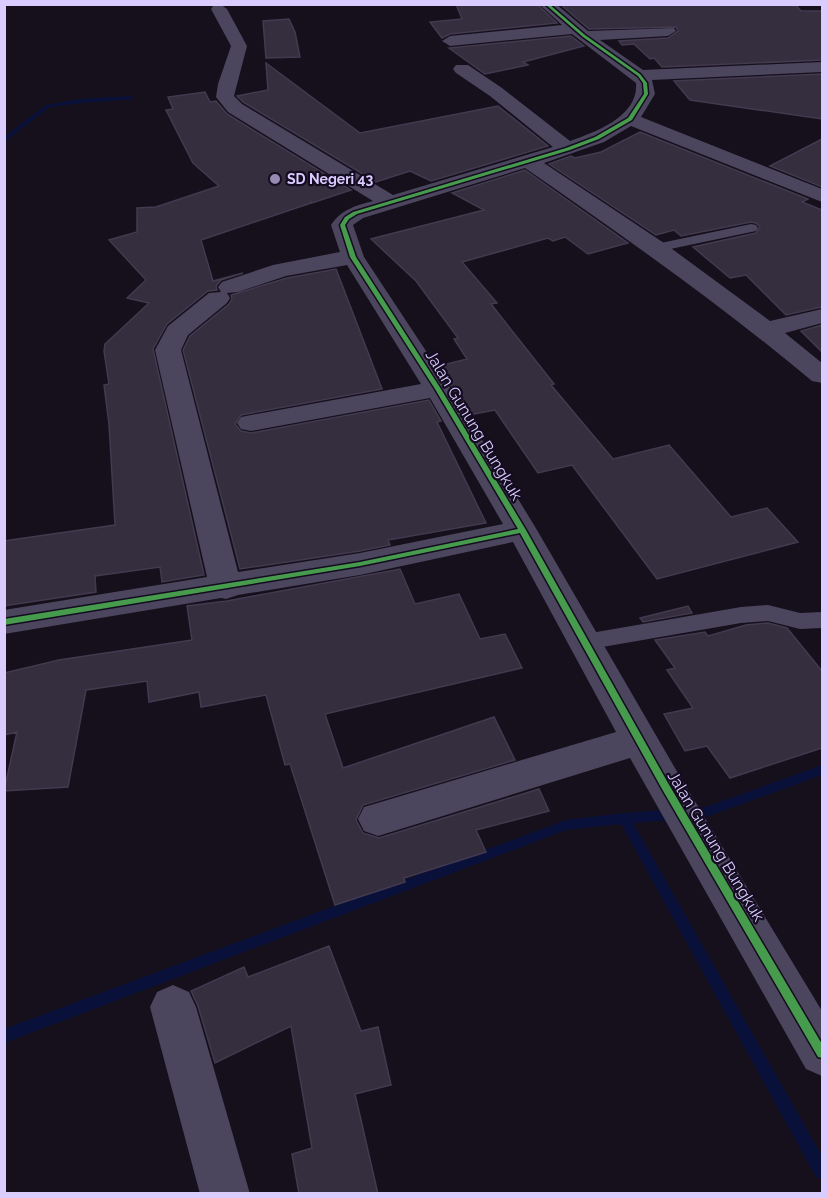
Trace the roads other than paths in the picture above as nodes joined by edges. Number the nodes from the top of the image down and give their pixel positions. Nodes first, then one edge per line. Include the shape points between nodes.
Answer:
1 (546, 4) edge
2 (219, 9) dead end
3 (668, 31) dead end
4 (579, 32) junction
5 (450, 41) dead end
6 (822, 67) edge
7 (462, 69) dead end
8 (639, 75) junction
9 (630, 119) junction
10 (568, 149) junction
11 (529, 162) junction
12 (822, 196) edge
13 (388, 201) junction
14 (751, 228) dead end
15 (656, 248) junction
16 (353, 257) junction
17 (822, 316) edge
18 (766, 330) junction
19 (821, 375) dead end
20 (438, 389) junction
21 (251, 423) dead end
22 (522, 530) junction
23 (226, 588) junction
24 (822, 620) edge
25 (4, 622) edge
26 (585, 642) junction
27 (639, 740) junction
28 (378, 819) dead end
29 (173, 1006) dead end
30 (822, 1053) edge
31 (225, 1194) edge

1 - 4 street
2 - 13 street via 239,46 225,82 225,97 235,108
3 - 4 street
4 - 5 street
4 - 8 street
6 - 8 street
7 - 10 street
8 - 9 street, Jalan Gunung Bungkuk via 646,94
9 - 10 street, Jalan Gunung Bungkuk
9 - 12 street
10 - 11 street, Jalan Gunung Bungkuk
11 - 13 street, Jalan Gunung Bungkuk
11 - 15 street
13 - 16 street, Jalan Gunung Bungkuk via 346,218 342,225
14 - 15 lane
15 - 18 street
16 - 20 street, Jalan Gunung Bungkuk
16 - 23 street via 281,270 224,293 177,331 168,350
17 - 18 street
18 - 19 street
20 - 21 street
20 - 22 street, Jalan Gunung Bungkuk
22 - 23 street
22 - 26 street, Jalan Gunung Bungkuk
23 - 25 street
24 - 26 lane via 800,621 768,613 741,615
26 - 27 street, Jalan Gunung Bungkuk
27 - 28 street
27 - 30 street, Jalan Gunung Bungkuk
29 - 31 street

